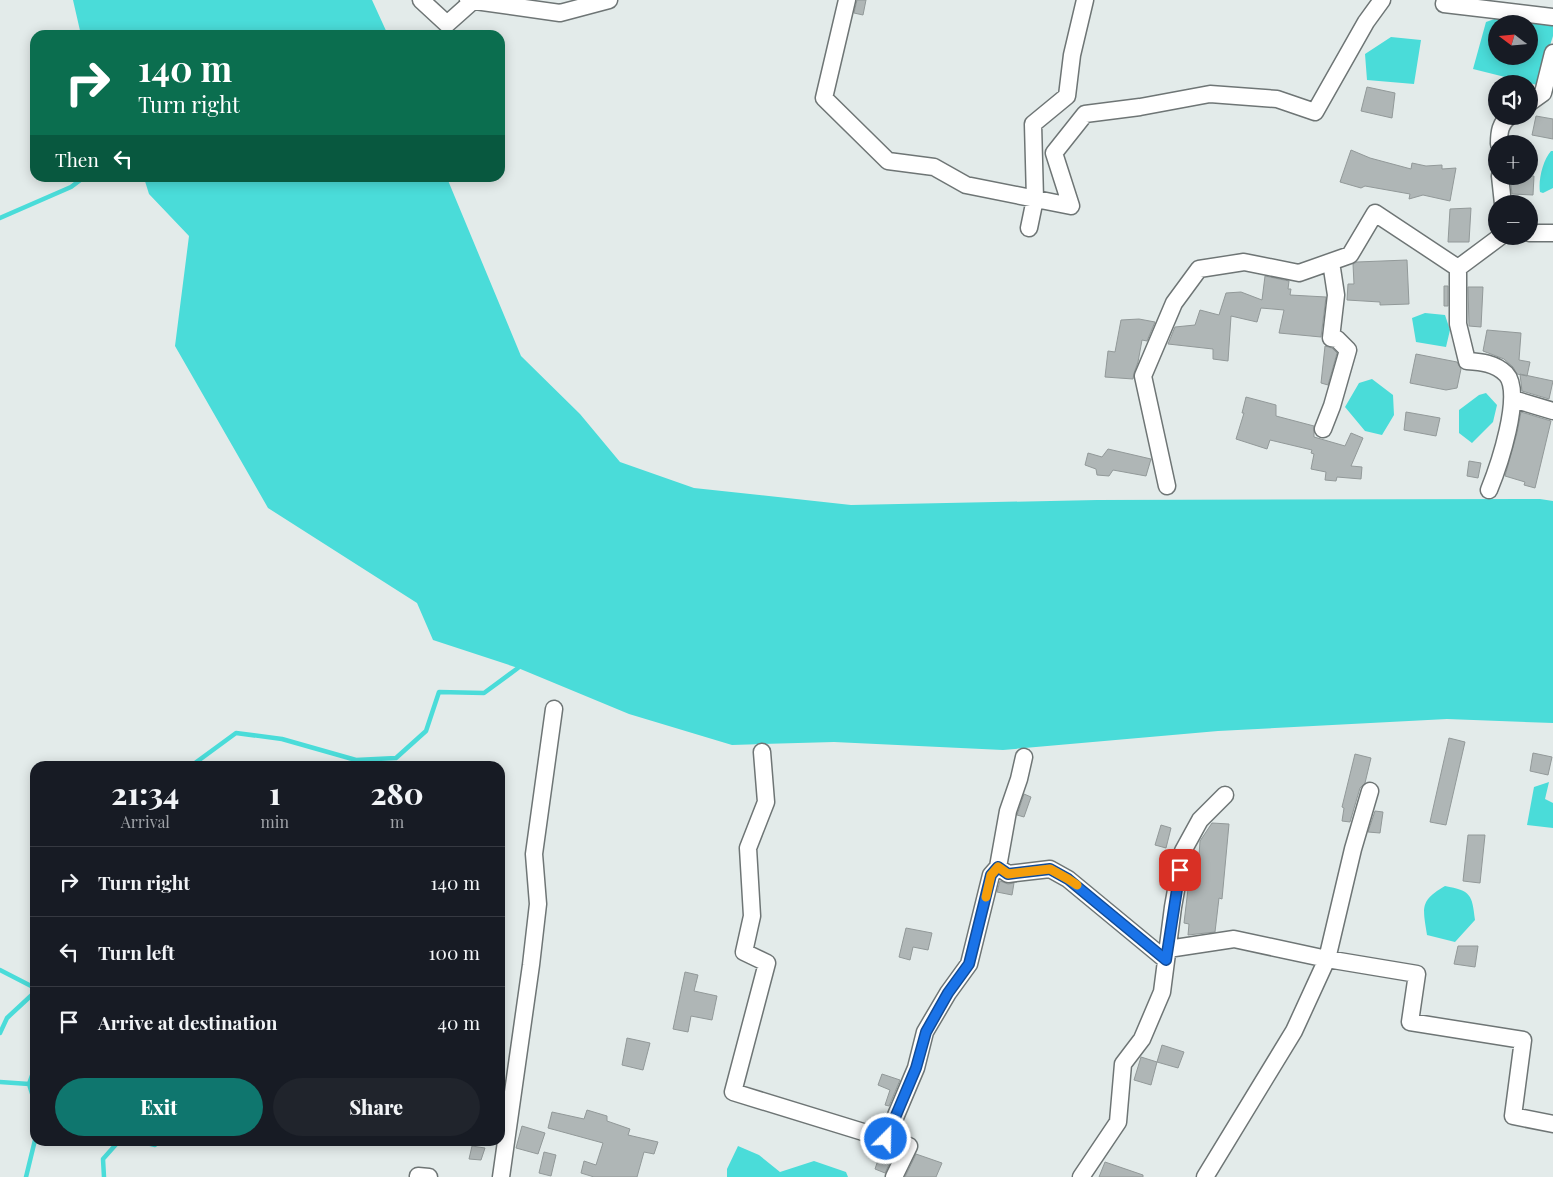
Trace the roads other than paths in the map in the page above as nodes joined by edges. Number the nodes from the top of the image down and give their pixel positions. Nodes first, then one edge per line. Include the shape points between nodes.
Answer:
1 (422, 0) edge
2 (468, 0) edge
3 (474, 0) edge
4 (609, 0) edge
5 (847, 0) edge
6 (1085, 0) edge
7 (1382, 0) edge
8 (1445, 0) edge
9 (1553, 17) edge
10 (1553, 53) edge
11 (1538, 97) edge
12 (1036, 199) junction
13 (1030, 228) dead end
14 (1553, 232) edge
15 (1538, 233) edge
16 (1488, 245) edge
17 (1331, 262) junction
18 (1458, 268) junction
19 (1513, 399) junction
20 (1553, 410) edge
21 (1323, 428) dead end
22 (1167, 486) dead end
23 (1489, 490) dead end
24 (554, 710) dead end
25 (762, 752) dead end
26 (1024, 757) dead end
27 (1370, 791) dead end
28 (1225, 795) dead end
29 (998, 867) junction
30 (1167, 955) junction
31 (1327, 959) junction
32 (1553, 1124) edge
33 (886, 1139) junction
34 (501, 1177) edge
35 (894, 1177) edge
36 (1081, 1177) edge
37 (1205, 1177) edge

1 - 3 street via 447,24
2 - 3 street
3 - 4 street via 560,13
5 - 12 street via 824,98 888,161 934,167 966,185
6 - 12 street via 1072,55 1067,96 1033,124
7 - 12 street via 1315,112 1277,99 1210,94 1085,114 1054,153 1071,206
8 - 9 street via 1444,4
10 - 11 street via 1543,93
12 - 13 street
14 - 15 street
16 - 18 street
17 - 18 street via 1350,255 1375,213
17 - 21 street via 1336,295 1331,338 1337,338 1348,350
17 - 22 street via 1298,273 1244,262 1199,269 1174,303 1143,376
18 - 19 street via 1458,324 1467,361 1487,362 1508,375
19 - 20 street
19 - 23 street via 1504,446
24 - 34 street via 534,854 538,904
25 - 33 street via 766,802 748,848 752,916 744,952 767,963 732,1092
26 - 29 street via 1008,811
27 - 31 street
28 - 30 street via 1200,820 1183,851
29 - 30 street via 1008,874 1050,869 1068,879
29 - 33 street via 991,875 969,964 926,1032 916,1068
30 - 31 street via 1234,939
30 - 36 street via 1162,992 1142,1039 1123,1064 1118,1122
31 - 32 street via 1417,974 1410,1022 1523,1040 1513,1116
31 - 37 street via 1294,1031
33 - 35 street via 909,1146

